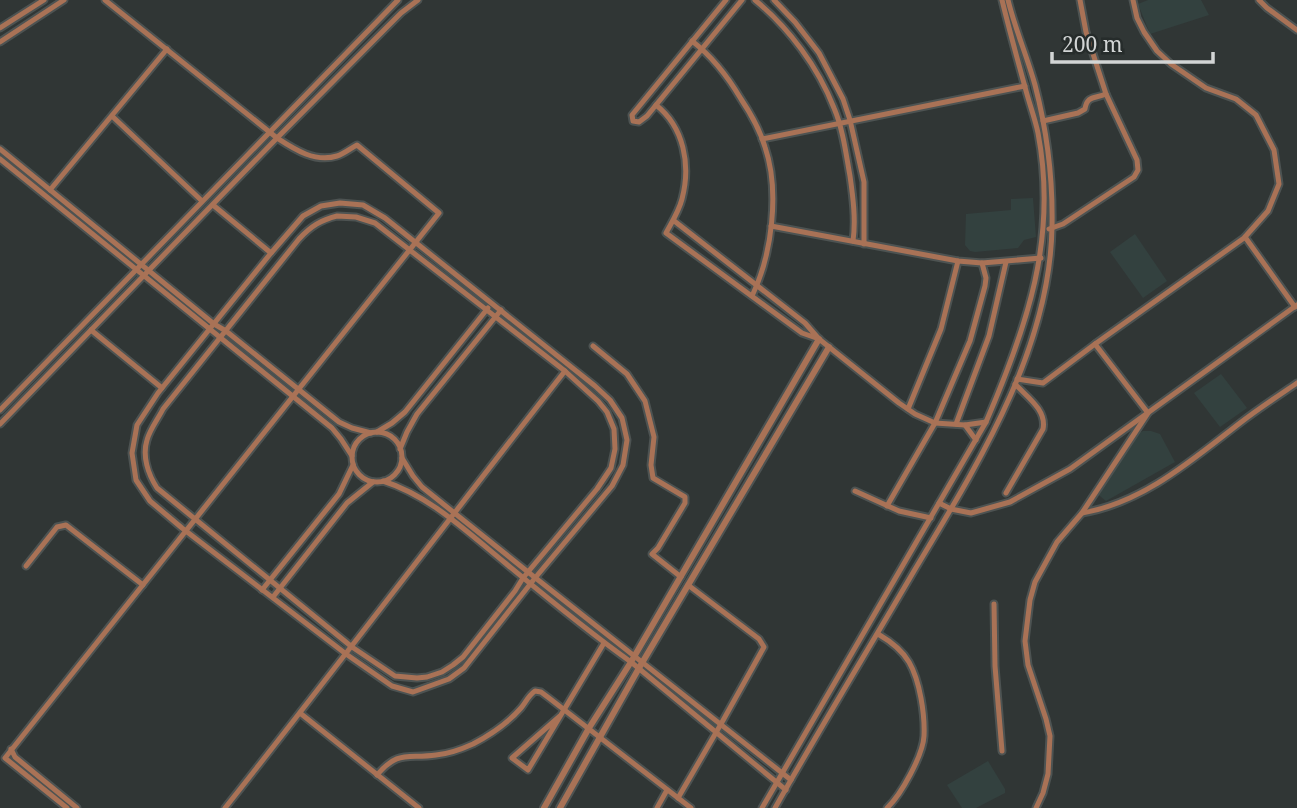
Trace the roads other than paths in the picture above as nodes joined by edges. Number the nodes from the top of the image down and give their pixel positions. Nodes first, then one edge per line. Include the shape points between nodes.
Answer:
1 (44, 0) edge
2 (64, 0) edge
3 (105, 0) edge
4 (398, 0) edge
5 (418, 0) edge
6 (726, 0) edge
7 (742, 0) edge
8 (755, 0) edge
9 (774, 0) edge
10 (1002, 0) edge
11 (1008, 0) edge
12 (1080, 0) edge
13 (1133, 0) edge
14 (1259, 0) edge
15 (0, 28) edge
16 (1297, 30) edge
17 (692, 41) junction
18 (0, 42) edge
19 (167, 49) junction
20 (702, 49) junction
21 (1025, 86) junction
22 (1106, 94) junction
23 (656, 105) junction
24 (112, 116) junction
25 (850, 120) junction
26 (1043, 121) junction
27 (839, 122) junction
28 (270, 132) junction
29 (277, 138) junction
30 (762, 139) junction
31 (0, 149) edge
32 (0, 159) edge
33 (50, 190) junction
34 (202, 201) junction
35 (213, 205) junction
36 (673, 220) junction
37 (771, 226) junction
38 (1052, 229) junction
39 (1042, 230) junction
40 (1245, 237) junction
41 (853, 241) junction
42 (415, 242) junction
43 (864, 244) junction
44 (409, 250) junction
45 (271, 253) junction
46 (1040, 258) junction
47 (1050, 259) junction
48 (958, 261) junction
49 (982, 262) junction
50 (1006, 262) junction
51 (141, 265) junction
52 (136, 270) junction
53 (149, 271) junction
54 (144, 276) junction
55 (757, 286) junction
56 (752, 296) junction
57 (492, 302) junction
58 (1296, 306) edge
59 (486, 310) junction
60 (501, 310) junction
61 (495, 317) junction
62 (214, 324) junction
63 (91, 330) junction
64 (209, 330) junction
65 (974, 330) junction
66 (226, 331) junction
67 (989, 336) junction
68 (220, 339) junction
69 (820, 339) junction
70 (1095, 344) junction
71 (593, 346) dead end
72 (829, 346) junction
73 (570, 365) junction
74 (565, 371) junction
75 (1016, 382) junction
76 (1297, 383) edge
77 (162, 388) junction
78 (299, 388) junction
79 (292, 397) junction
80 (908, 409) junction
81 (0, 410) edge
82 (1148, 413) junction
83 (935, 422) junction
84 (986, 422) junction
85 (0, 424) edge
86 (956, 424) junction
87 (965, 425) junction
88 (374, 432) junction
89 (976, 440) junction
90 (400, 449) junction
91 (352, 456) junction
92 (402, 458) junction
93 (353, 465) junction
94 (383, 481) junction
95 (373, 482) junction
96 (855, 491) dead end
97 (1006, 493) dead end
98 (939, 503) junction
99 (887, 506) junction
100 (951, 509) junction
101 (1082, 513) junction
102 (452, 515) junction
103 (931, 517) junction
104 (195, 519) junction
105 (186, 530) junction
106 (26, 566) dead end
107 (528, 572) junction
108 (681, 577) junction
109 (523, 578) junction
110 (535, 578) junction
111 (270, 580) junction
112 (530, 584) junction
113 (143, 585) junction
114 (688, 585) junction
115 (279, 588) junction
116 (262, 590) junction
117 (273, 597) junction
118 (994, 604) dead end
119 (878, 634) junction
120 (604, 643) junction
121 (352, 647) junction
122 (346, 654) junction
123 (633, 659) junction
124 (641, 665) junction
125 (564, 710) junction
126 (300, 713) junction
127 (560, 716) junction
128 (721, 724) junction
129 (589, 727) junction
130 (716, 732) junction
131 (600, 737) junction
132 (12, 749) junction
133 (1002, 751) dead end
134 (781, 774) junction
135 (377, 775) junction
136 (791, 780) junction
137 (776, 782) junction
138 (667, 790) junction
139 (786, 790) junction
140 (678, 798) junction
141 (67, 808) edge
142 (77, 808) edge
143 (225, 808) edge
144 (419, 808) edge
145 (544, 808) edge
146 (560, 808) edge
147 (657, 808) edge
148 (691, 808) edge
149 (762, 808) edge
150 (775, 808) edge
151 (887, 808) edge
152 (1035, 808) edge

1 - 15 street
2 - 18 street
3 - 19 street
4 - 28 street
5 - 29 street
6 - 17 street
7 - 20 street
8 - 27 street via 795,41 823,83
9 - 25 street via 819,52
10 - 21 street
11 - 26 street
12 - 22 street
13 - 40 street via 1137,18 1157,51 1206,88 1236,99 1256,116 1274,150 1279,184 1268,211
14 - 16 street
17 - 20 street
17 - 23 street via 632,115 633,121 642,120
19 - 24 street
19 - 28 street
20 - 23 street
20 - 30 street via 731,82
21 - 25 street
21 - 39 street via 1041,156
22 - 26 street via 1088,99 1079,113
22 - 38 street via 1138,170 1134,177
23 - 36 street via 670,118 685,155 682,200
24 - 33 street
24 - 34 street
25 - 27 street
25 - 43 street via 864,182
26 - 38 street
27 - 30 street
27 - 41 street via 853,199
28 - 29 street
28 - 34 street
29 - 35 street
29 - 42 street via 314,156 337,156 357,145 439,213
30 - 37 street via 772,180
31 - 33 street
32 - 52 street
33 - 51 street
34 - 51 street
35 - 45 street
35 - 53 street
36 - 55 street
36 - 56 street via 666,233
37 - 41 street
37 - 55 street
38 - 39 street
38 - 47 street
39 - 46 street
40 - 58 street
40 - 70 street
41 - 43 street
42 - 44 street
42 - 45 street via 363,205 340,203 303,216
42 - 57 street
43 - 48 street
44 - 59 street
44 - 66 street via 375,223 356,217 322,220 299,239
44 - 78 street
45 - 62 street
46 - 47 street
46 - 50 street
46 - 84 street via 1024,323
47 - 75 street via 1042,303
48 - 49 street
48 - 80 street via 941,329
49 - 50 street
49 - 65 street via 986,282
50 - 67 street
51 - 52 street
51 - 53 street
52 - 54 street
52 - 81 street
53 - 54 street
53 - 62 street
54 - 63 street
54 - 64 street
55 - 56 street
55 - 69 street
56 - 69 street via 803,333
57 - 59 street
57 - 60 street
58 - 82 street
59 - 61 street
59 - 88 street via 405,412
60 - 61 street
60 - 73 street
61 - 74 street
61 - 90 street via 417,414
62 - 64 street
62 - 66 street
63 - 77 street
63 - 85 street
64 - 68 street
64 - 77 street
65 - 67 street
65 - 83 street
66 - 68 street
66 - 78 street
67 - 86 street
68 - 79 street
68 - 104 street via 163,409 147,440 150,477
69 - 72 street
69 - 108 street
70 - 75 street via 1043,383
70 - 82 street
71 - 108 street via 627,374 645,401 654,437 653,478 685,497 652,554
72 - 80 street
72 - 114 street
73 - 74 street
73 - 110 street via 610,400 622,418 627,440 623,465 612,485
74 - 102 street
74 - 107 street via 607,412 615,449 611,468 597,489
75 - 97 street via 1045,421
75 - 100 street
76 - 101 street via 1170,475 1133,497
77 - 105 street via 136,425 132,453 136,480 150,501
78 - 79 street
78 - 88 street via 339,422
79 - 91 street via 332,428
79 - 104 street
80 - 83 street
82 - 100 street via 1070,469 1010,502 971,513
82 - 101 street
83 - 86 street
83 - 99 street
84 - 87 street
84 - 89 street
86 - 87 street
87 - 89 street
88 - 90 street via 389,435
88 - 91 street via 355,444
89 - 98 street
90 - 92 street
91 - 93 street
92 - 94 street via 396,473
92 - 102 street via 418,482
93 - 95 street
93 - 111 street via 339,494
94 - 95 street
94 - 102 street
95 - 115 street via 347,503
96 - 99 street
98 - 100 street
98 - 103 street
99 - 103 street
100 - 119 street
101 - 152 street via 1044,563 1026,621 1028,666 1050,736 1048,774
102 - 107 street
102 - 109 street
102 - 121 street
103 - 134 street
104 - 105 street
104 - 111 street
105 - 113 street
105 - 116 street
106 - 113 street via 57,527 66,525
107 - 109 street
107 - 110 street
108 - 123 street
109 - 112 street
109 - 121 street via 463,657 442,672 417,678 395,676
110 - 112 street
110 - 123 street
111 - 115 street
111 - 116 street
112 - 120 street
112 - 122 street via 464,668 431,687 413,692 392,686
113 - 132 street
114 - 124 street
114 - 128 street via 763,644
115 - 117 street
115 - 121 street
116 - 117 street
117 - 122 street
118 - 133 street
119 - 136 street
119 - 151 street via 894,643 909,662 922,701 924,739 911,775
120 - 123 street
120 - 125 street
121 - 122 street
122 - 126 street
123 - 124 street
123 - 129 street
124 - 128 street
124 - 130 street
124 - 131 street
125 - 127 street
125 - 129 street
125 - 135 street via 535,691 499,728 471,745 438,755 403,756
126 - 135 street
126 - 143 street
127 - 127 street via 531,742 512,758 528,770
128 - 130 street
128 - 134 street
129 - 131 street
129 - 145 street
130 - 137 street
130 - 140 street
131 - 138 street
131 - 146 street
132 - 141 street via 5,758
132 - 142 street via 15,757
134 - 136 street
134 - 137 street
135 - 144 street
136 - 139 street
137 - 139 street
137 - 149 street
138 - 140 street
138 - 147 street
139 - 150 street
140 - 148 street

